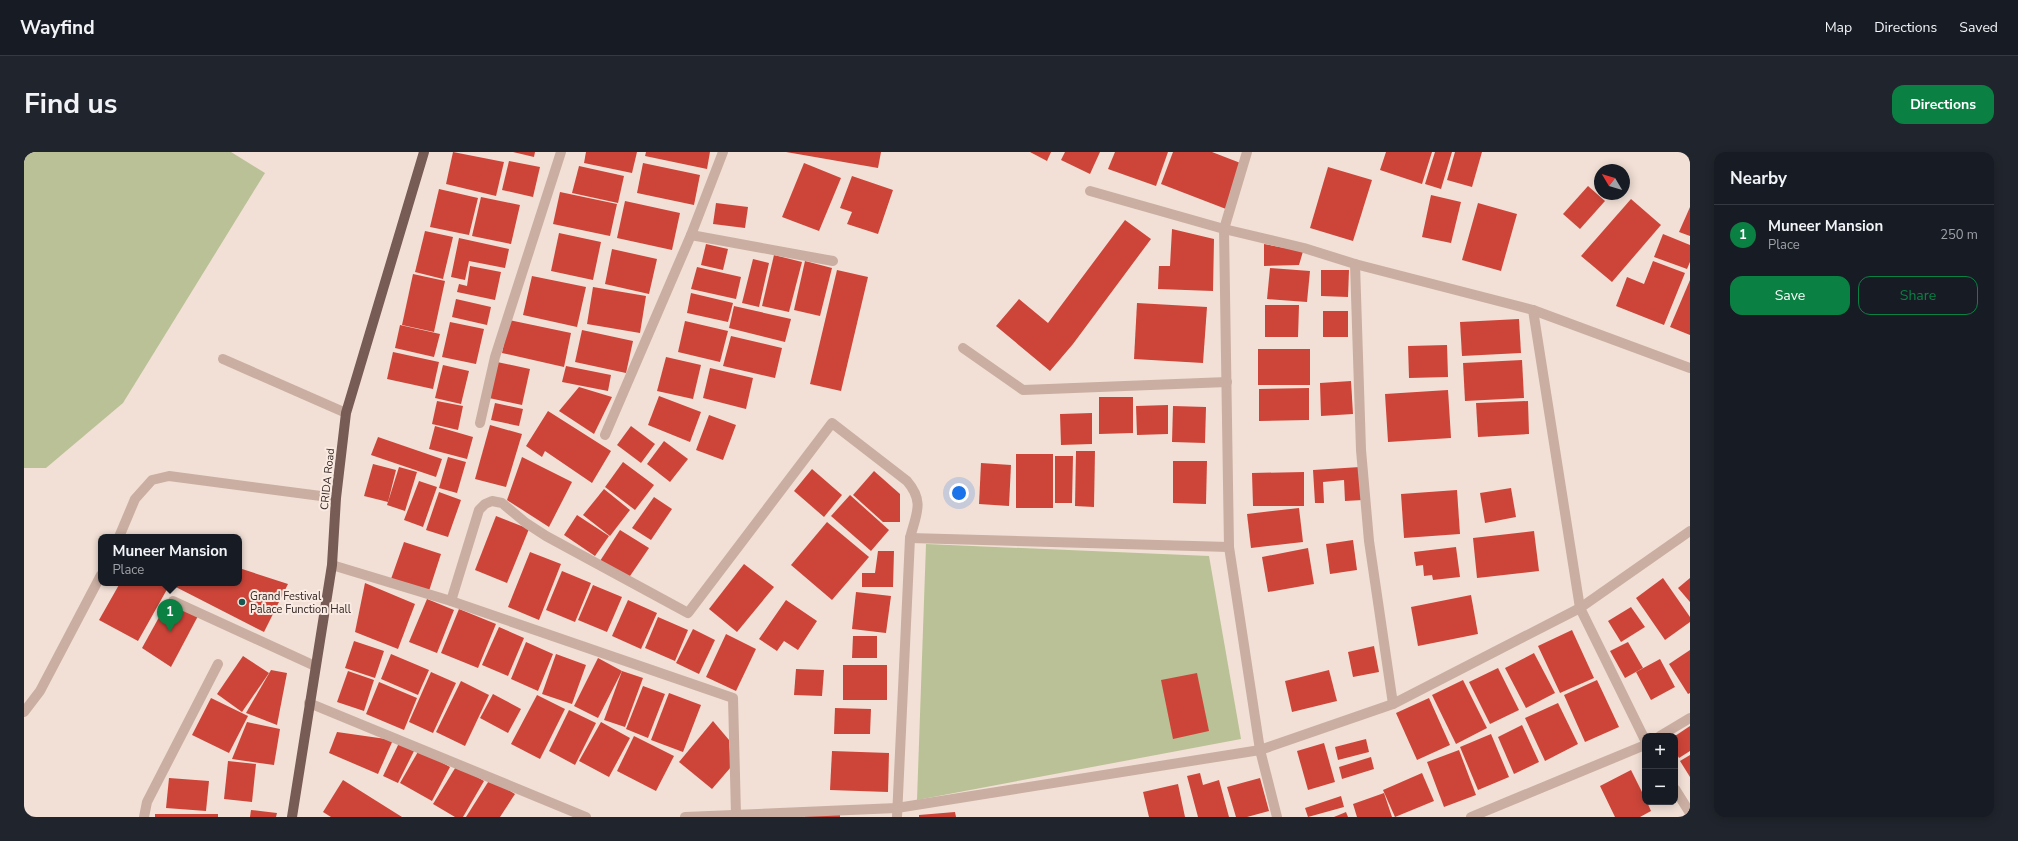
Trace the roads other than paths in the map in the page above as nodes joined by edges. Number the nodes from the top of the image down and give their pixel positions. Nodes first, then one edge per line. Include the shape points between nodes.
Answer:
1 (424, 152) edge
2 (561, 152) edge
3 (723, 152) edge
4 (1247, 152) edge
5 (1090, 191) dead end
6 (1224, 229) junction
7 (691, 236) junction
8 (833, 260) dead end
9 (1355, 264) junction
10 (1533, 310) junction
11 (963, 348) dead end
12 (223, 359) dead end
13 (1690, 368) edge
14 (1227, 382) junction
15 (346, 413) junction
16 (480, 423) dead end
17 (605, 434) dead end
18 (336, 498) junction
19 (1690, 531) edge
20 (119, 534) edge
21 (910, 538) junction
22 (1229, 547) junction
23 (332, 565) junction
24 (98, 580) edge
25 (173, 601) dead end
26 (451, 601) junction
27 (1580, 608) junction
28 (218, 664) dead end
29 (315, 666) junction
30 (309, 703) junction
31 (1394, 704) junction
32 (24, 712) edge
33 (1690, 718) edge
34 (1665, 733) edge
35 (1642, 734) edge
36 (1642, 746) edge
37 (1260, 750) junction
38 (1678, 794) edge
39 (897, 813) edge
40 (1690, 813) edge
41 (736, 814) junction
42 (144, 817) edge
43 (292, 817) edge
44 (586, 817) edge
45 (685, 817) edge
46 (1277, 817) edge
47 (1471, 817) edge

1 - 15 main road, CRIDA Road
2 - 16 street via 495,357
3 - 7 street
4 - 6 street
5 - 6 street
6 - 9 street via 1304,248
6 - 14 street
7 - 8 street
7 - 17 street
9 - 10 street
9 - 31 street via 1361,450 1369,541
10 - 13 street
10 - 27 street
11 - 14 street via 1023,390
12 - 15 street
14 - 22 street
15 - 18 main road, CRIDA Road
18 - 20 street via 169,476 152,480 135,499
18 - 23 main road, CRIDA Road
19 - 27 street
21 - 22 street
21 - 26 street via 917,507 916,491 907,481 832,423 688,613 546,536 502,503 492,501 479,510
21 - 39 street
22 - 37 street
23 - 26 street
23 - 29 main road, CRIDA Road
24 - 32 street via 40,691
25 - 29 street
26 - 41 street via 733,698
27 - 31 street
27 - 35 street
28 - 42 street via 147,802
29 - 30 main road, CRIDA Road
30 - 43 main road, CRIDA Road
30 - 44 street
31 - 37 street
33 - 34 street
36 - 47 street
37 - 39 street
37 - 46 street
38 - 40 street
39 - 41 street
41 - 45 street

